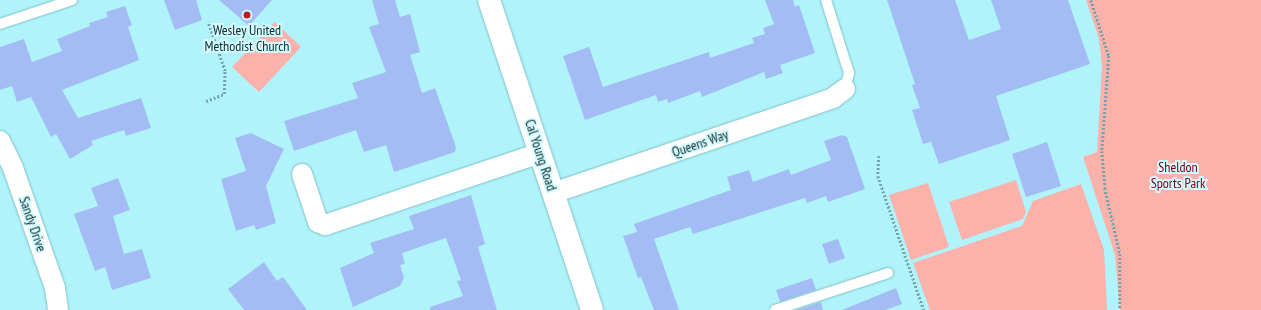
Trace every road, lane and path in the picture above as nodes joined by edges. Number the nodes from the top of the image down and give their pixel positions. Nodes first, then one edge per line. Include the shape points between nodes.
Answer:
1 (72, 0) edge
2 (489, 0) edge
3 (826, 0) edge
4 (1091, 0) edge
5 (208, 22) dead end
6 (0, 24) edge
7 (845, 88) joint
8 (206, 101) dead end
9 (0, 142) edge
10 (540, 153) junction
11 (879, 156) dead end
12 (302, 174) dead end
13 (553, 193) junction
14 (888, 273) dead end
15 (58, 310) edge
16 (592, 310) edge
17 (774, 310) edge
18 (924, 310) edge
19 (1120, 310) edge

1 - 6 lane
2 - 10 main road, Cal Young Road
3 - 7 lane via 849,73
4 - 19 path via 1109,56 1102,151 1106,188 1120,254
5 - 8 path via 225,71 224,94
7 - 13 street, Queens Way via 833,98
9 - 15 street, Sandy Drive via 13,168 55,288
10 - 12 street via 325,225 318,222
10 - 13 main road, Cal Young Road
11 - 18 path via 878,176
13 - 16 main road, Cal Young Road
14 - 17 lane

